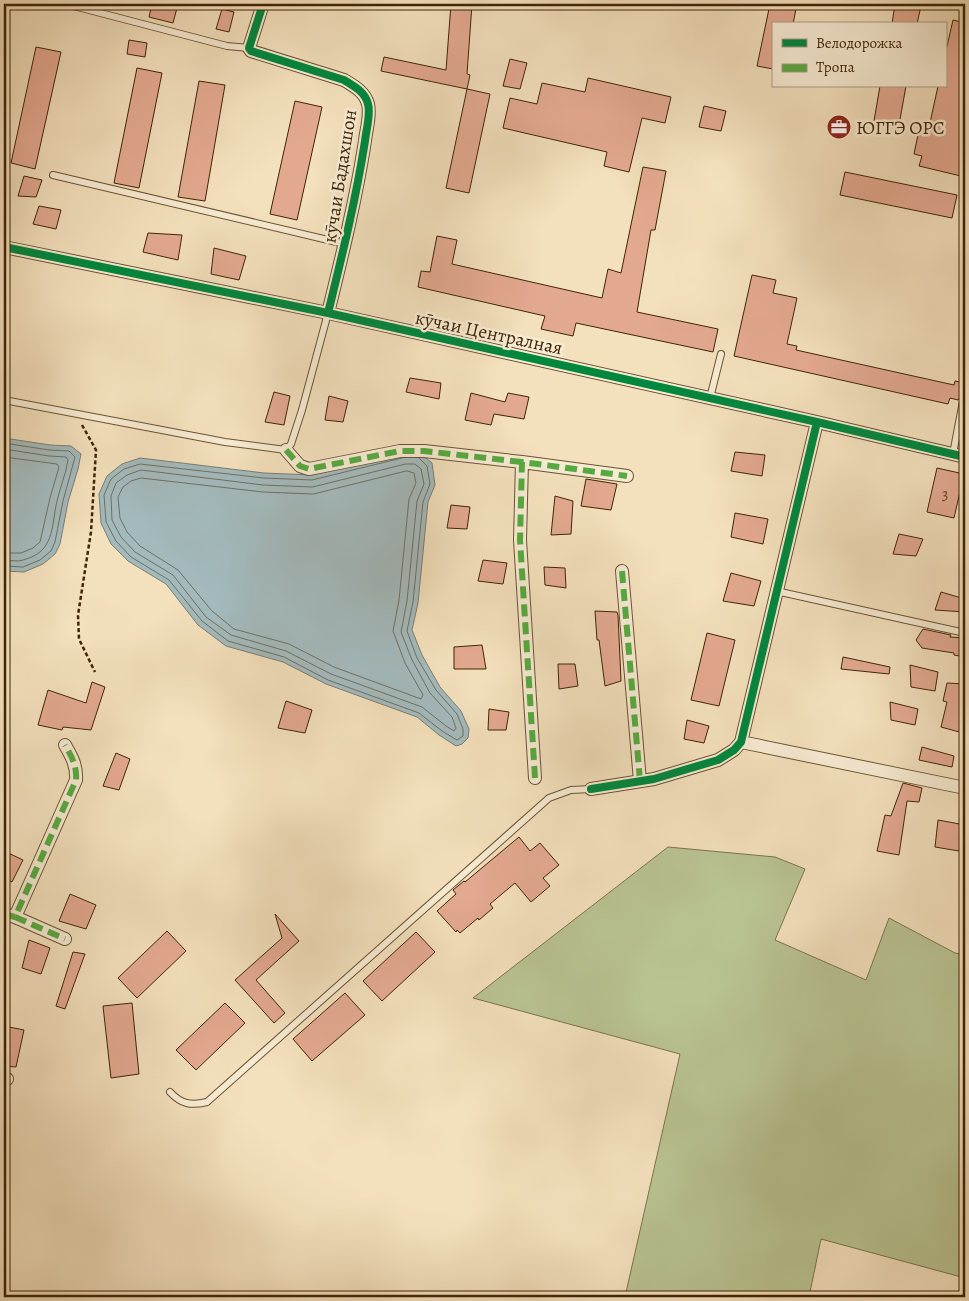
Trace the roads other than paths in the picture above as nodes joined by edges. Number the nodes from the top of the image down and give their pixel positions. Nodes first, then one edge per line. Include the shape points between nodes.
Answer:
1 (66, 4) edge
2 (263, 4) edge
3 (250, 48) junction
4 (53, 175) dead end
5 (345, 244) junction
6 (4, 247) edge
7 (328, 313) junction
8 (721, 354) dead end
9 (710, 398) junction
10 (4, 400) edge
11 (963, 401) dead end
12 (817, 422) junction
13 (286, 450) junction
14 (959, 456) edge
15 (522, 462) junction
16 (627, 476) dead end
17 (622, 571) dead end
18 (776, 591) junction
19 (965, 633) edge
20 (740, 742) junction
21 (65, 745) dead end
22 (535, 778) dead end
23 (640, 781) junction
24 (965, 788) edge
25 (591, 789) joint
26 (9, 916) edge
27 (65, 939) dead end
28 (170, 1092) dead end

1 - 3 lane via 228,46
2 - 3 street
3 - 5 street, кӯчаи Бадахшон via 252,52 344,80 363,94 368,104 369,116
4 - 5 lane
5 - 7 street, кӯчаи Бадахшон
6 - 7 street, кӯчаи Централная
7 - 9 street, кӯчаи Централная
7 - 13 lane via 302,410
8 - 9 lane
9 - 12 street, кӯчаи Централная
10 - 13 lane via 225,442
11 - 14 lane
12 - 14 street, кӯчаи Централная
12 - 18 street
13 - 15 street via 300,466 309,469 400,451
15 - 16 street
15 - 22 street via 520,540
17 - 23 street
18 - 19 lane
18 - 20 street
20 - 23 street via 718,760
20 - 24 street
21 - 26 street via 74,760 76,780
23 - 25 street
25 - 28 lane via 571,790 548,798 208,1102 182,1103
26 - 27 street

